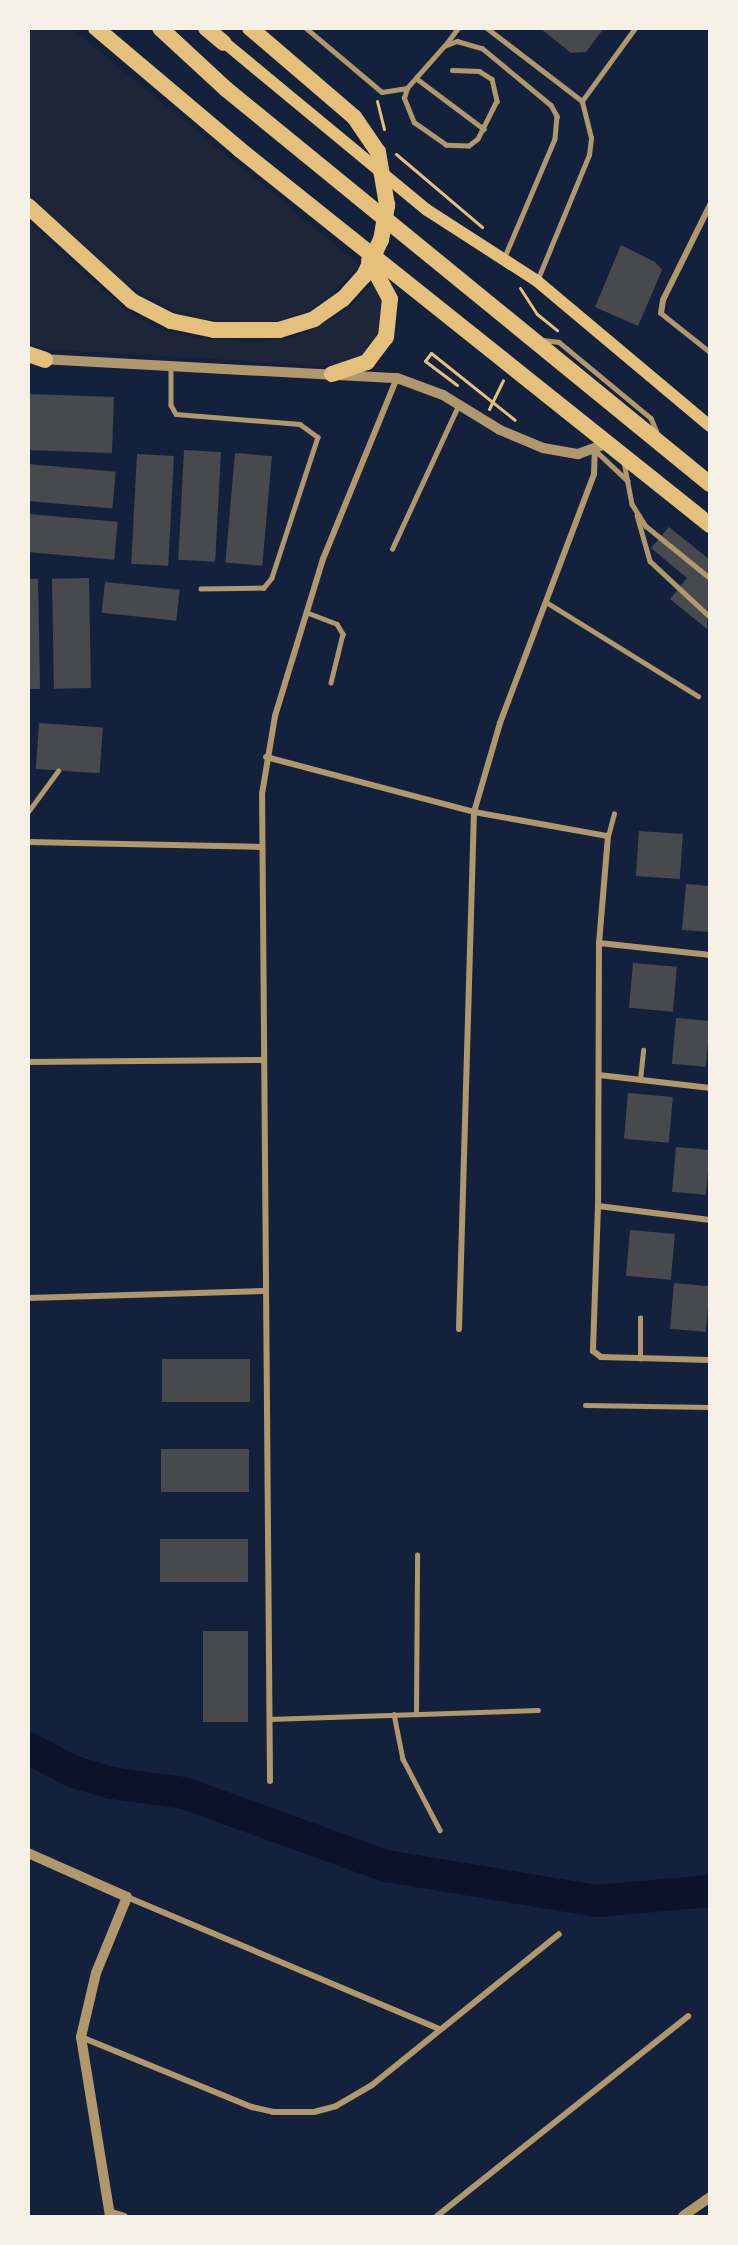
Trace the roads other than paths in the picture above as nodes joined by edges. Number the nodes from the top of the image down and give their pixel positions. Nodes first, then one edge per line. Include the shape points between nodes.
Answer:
1 (160, 28) edge
2 (208, 28) edge
3 (250, 28) edge
4 (306, 28) edge
5 (458, 28) edge
6 (487, 28) edge
7 (635, 28) edge
8 (97, 29) edge
9 (224, 43) joint
10 (444, 46) junction
11 (452, 70) dead end
12 (416, 78) junction
13 (407, 88) junction
14 (582, 101) junction
15 (484, 129) junction
16 (28, 206) edge
17 (710, 206) edge
18 (358, 245) junction
19 (504, 259) junction
20 (537, 281) junction
21 (661, 313) joint
22 (710, 352) edge
23 (34, 357) edge
24 (171, 366) junction
25 (332, 374) junction
26 (397, 378) junction
27 (459, 404) junction
28 (710, 426) edge
29 (602, 447) junction
30 (622, 454) junction
31 (628, 481) junction
32 (710, 484) edge
33 (637, 512) junction
34 (710, 525) edge
35 (392, 549) dead end
36 (710, 578) edge
37 (201, 589) dead end
38 (546, 602) junction
39 (306, 612) junction
40 (710, 616) edge
41 (330, 683) dead end
42 (698, 696) dead end
43 (266, 757) junction
44 (58, 771) dead end
45 (28, 812) edge
46 (474, 812) junction
47 (614, 814) dead end
48 (608, 836) junction
49 (28, 842) edge
50 (261, 847) junction
51 (599, 943) junction
52 (710, 955) edge
53 (642, 1050) dead end
54 (263, 1060) junction
55 (28, 1062) edge
56 (599, 1075) junction
57 (640, 1080) junction
58 (710, 1088) edge
59 (598, 1206) junction
60 (710, 1220) edge
61 (264, 1291) junction
62 (28, 1298) edge
63 (640, 1317) dead end
64 (459, 1329) dead end
65 (640, 1359) junction
66 (710, 1360) edge
67 (585, 1405) dead end
68 (710, 1407) edge
69 (417, 1555) dead end
70 (538, 1710) dead end
71 (416, 1713) junction
72 (394, 1714) junction
73 (269, 1719) junction
74 (270, 1781) dead end
75 (440, 1830) dead end
76 (28, 1853) edge
77 (127, 1897) junction
78 (560, 1934) dead end
79 (688, 2016) dead end
80 (439, 2029) junction
81 (81, 2037) junction
82 (710, 2197) edge
83 (110, 2214) edge
84 (124, 2217) edge
85 (437, 2217) edge
86 (683, 2217) edge

1 - 32 highway via 226,89
2 - 9 highway
3 - 16 highway via 354,117 378,152 387,205 381,240 364,276 330,309 295,327 262,332 214,330 171,321 132,301
4 - 13 lane via 382,92
5 - 10 lane
6 - 14 lane
7 - 14 lane
8 - 18 highway
9 - 19 main road via 427,210
10 - 12 lane
10 - 19 lane via 457,41 482,48 551,105 556,116 555,139
11 - 15 lane via 479,71 492,79 497,101
12 - 13 lane
12 - 15 lane
13 - 15 lane via 406,111 414,123 446,146 469,146
14 - 20 lane via 591,138 589,155
17 - 21 street via 663,300
18 - 25 highway via 385,285 390,299 390,325 381,347 367,362
18 - 29 highway
19 - 20 main road
20 - 28 main road
21 - 22 lane
23 - 24 street
24 - 25 street
24 - 37 lane via 171,405 176,414 300,424 318,436 272,578 264,588
25 - 26 street
26 - 27 street
26 - 39 street via 323,559
27 - 29 street via 500,430 543,448 578,454
27 - 35 lane
29 - 30 highway
29 - 31 lane
29 - 38 street
30 - 31 lane
30 - 34 highway
31 - 33 lane
33 - 36 lane via 645,526
33 - 40 lane via 650,561
38 - 42 lane
38 - 46 street via 482,774
39 - 41 lane via 337,624 343,634
39 - 43 street
43 - 46 street
43 - 50 street
44 - 45 lane
46 - 48 street
46 - 64 street
47 - 48 lane
48 - 51 street
49 - 50 street
50 - 54 street
51 - 52 street
51 - 56 street
53 - 57 lane
54 - 55 street
54 - 61 street
56 - 57 street
56 - 59 street
57 - 58 street
59 - 60 street
59 - 65 street via 593,1351 597,1357
61 - 62 street
61 - 73 street
63 - 65 lane
65 - 66 street
67 - 68 lane
69 - 71 lane
70 - 71 lane
71 - 72 lane
72 - 73 lane
72 - 75 lane via 403,1759
73 - 74 street
76 - 77 street
77 - 80 street
77 - 81 street via 96,1973
78 - 80 street
79 - 85 street
80 - 81 street via 352,2098 336,2106 295,2113 252,2107
81 - 83 street
82 - 86 street
83 - 84 street

